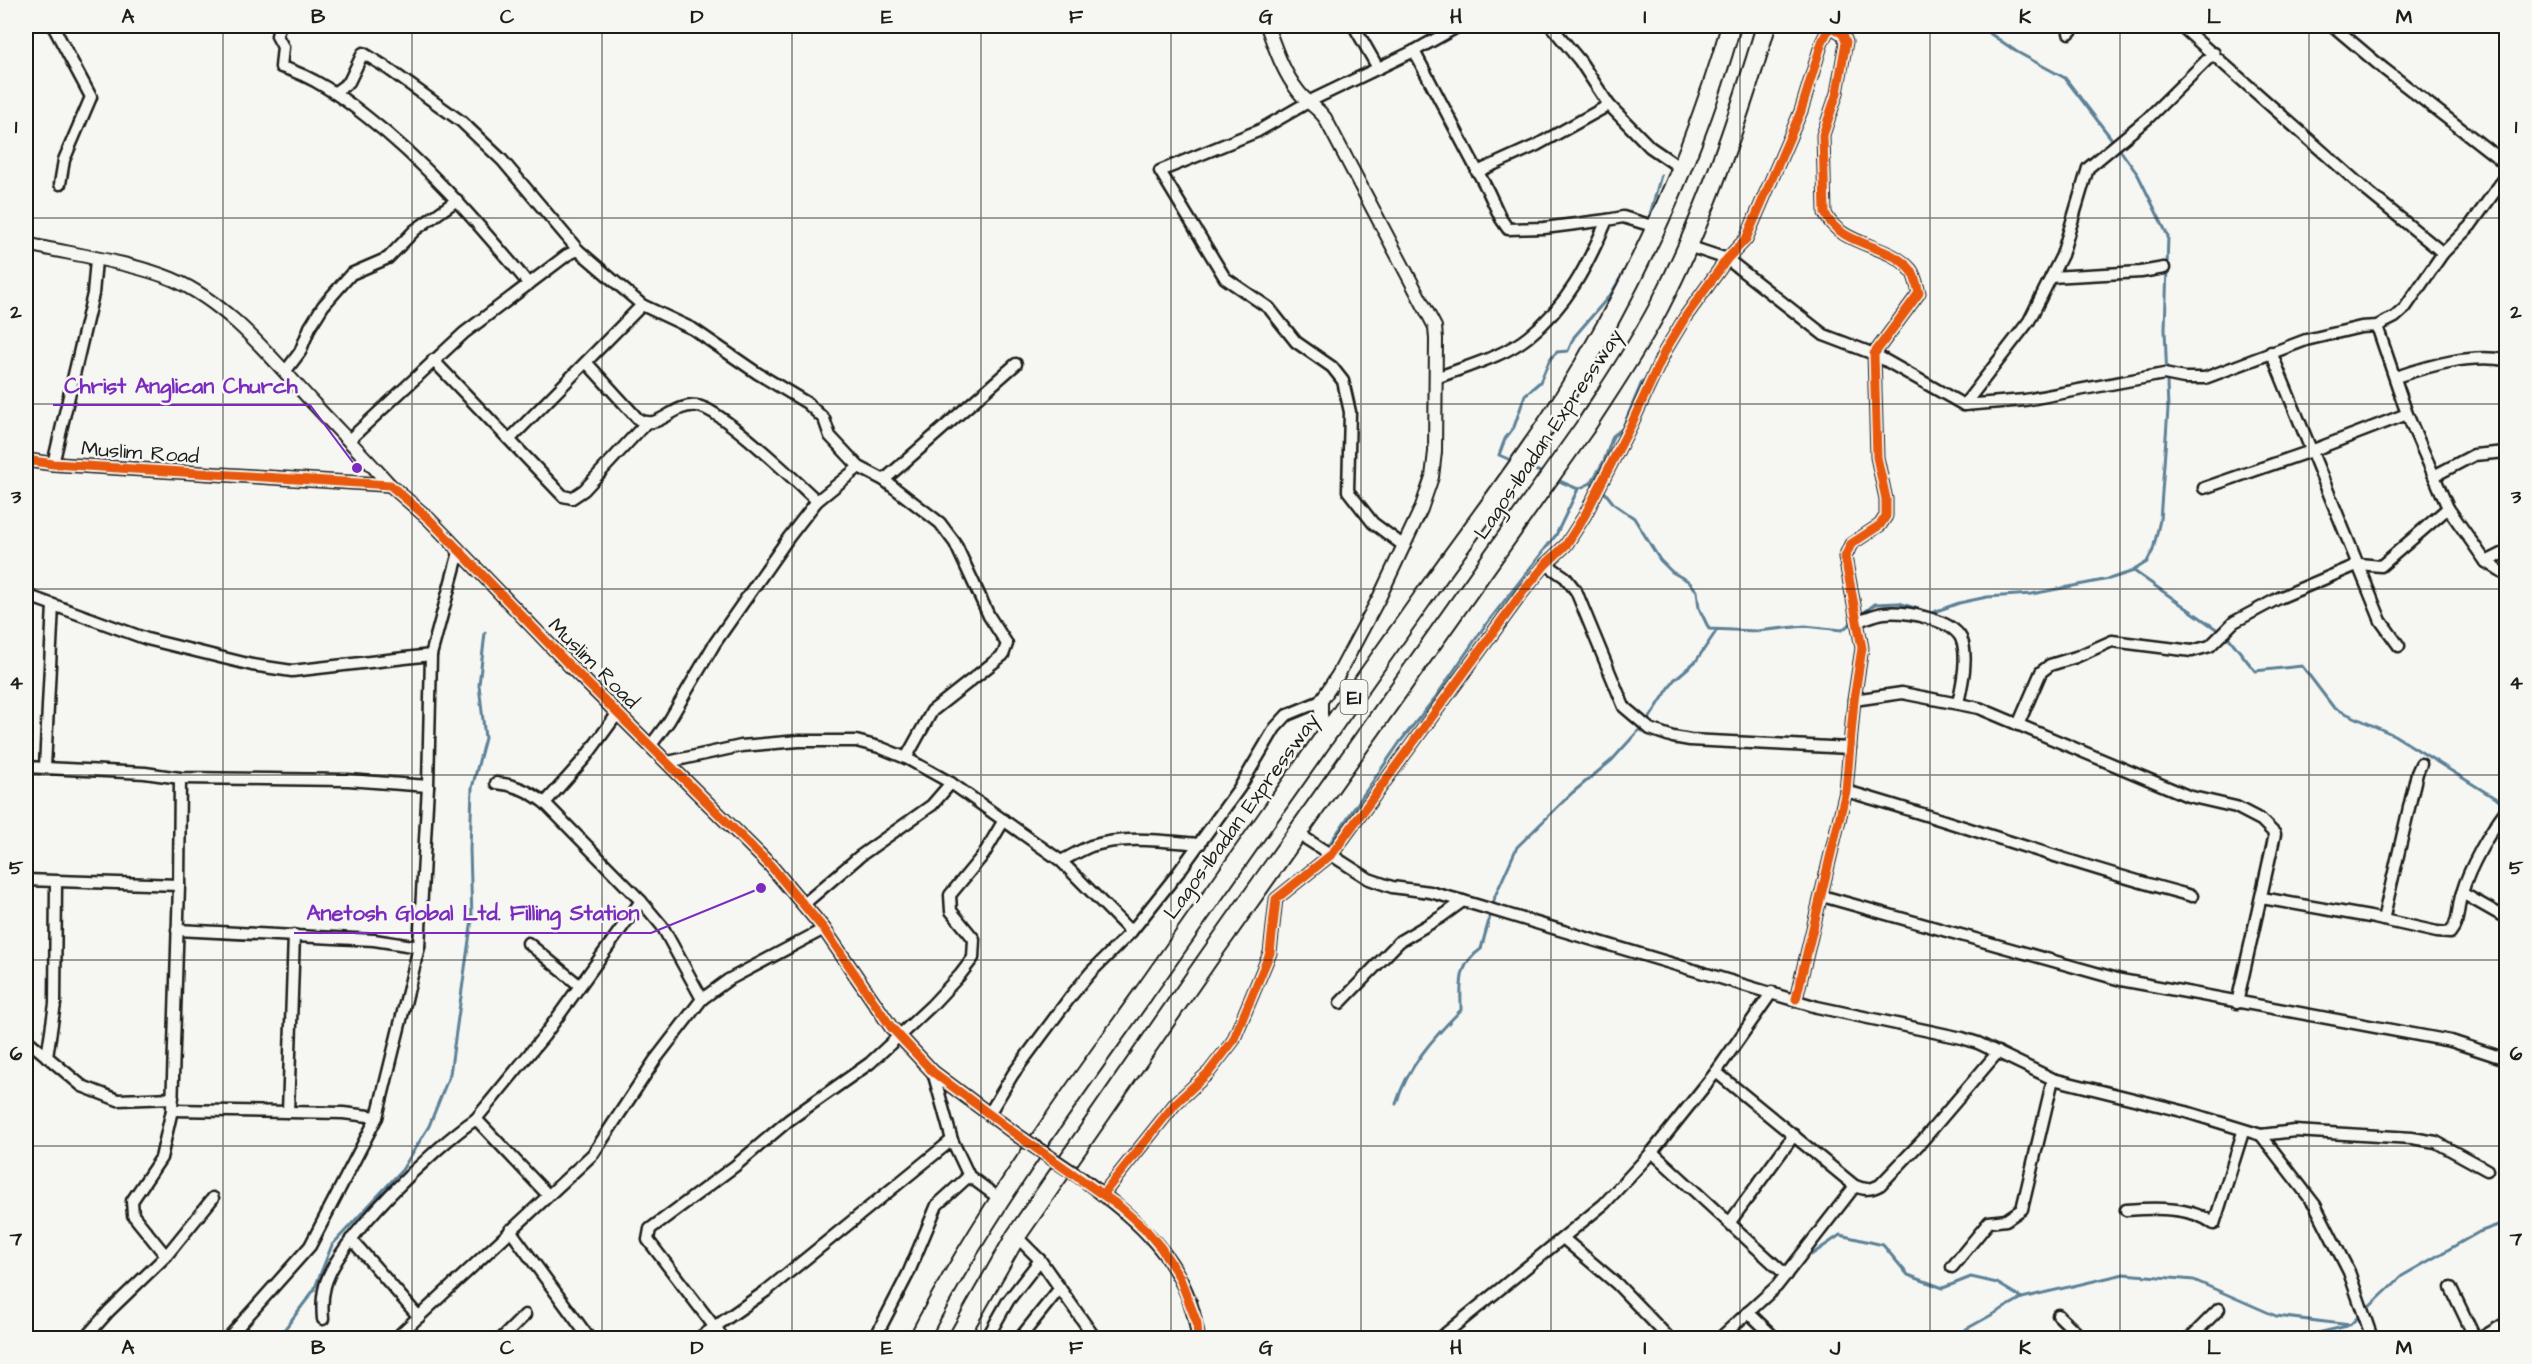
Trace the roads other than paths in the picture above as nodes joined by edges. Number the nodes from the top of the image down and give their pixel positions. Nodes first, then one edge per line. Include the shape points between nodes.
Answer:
1 (53, 26) edge
2 (279, 26) edge
3 (1267, 26) edge
4 (1354, 26) edge
5 (1459, 26) edge
6 (1551, 26) edge
7 (1731, 26) edge
8 (1766, 26) edge
9 (2181, 26) edge
10 (2333, 26) edge
11 (2500, 26) edge
12 (2506, 32) edge
13 (1414, 51) junction
14 (2214, 53) junction
15 (1378, 68) junction
16 (334, 93) junction
17 (1310, 101) junction
18 (1609, 105) junction
19 (2506, 164) edge
20 (1682, 169) junction
21 (1477, 172) junction
22 (2506, 176) edge
23 (60, 184) dead end
24 (457, 200) junction
25 (1607, 220) junction
26 (1656, 227) junction
27 (26, 244) edge
28 (1688, 246) junction
29 (578, 250) junction
30 (2443, 253) junction
31 (1727, 259) junction
32 (96, 260) junction
33 (2164, 268) dead end
34 (2051, 277) junction
35 (529, 284) junction
36 (642, 305) junction
37 (2377, 326) junction
38 (2271, 352) junction
39 (1874, 354) junction
40 (433, 360) junction
41 (2506, 360) edge
42 (587, 363) junction
43 (1016, 364) dead end
44 (285, 372) junction
45 (2396, 377) junction
46 (1436, 378) junction
47 (1964, 405) junction
48 (2407, 414) junction
49 (645, 424) junction
50 (510, 439) junction
51 (349, 440) junction
52 (2311, 451) junction
53 (2506, 452) edge
54 (26, 460) edge
55 (53, 464) junction
56 (859, 466) junction
57 (2434, 476) junction
58 (884, 480) junction
59 (390, 485) junction
60 (2204, 488) dead end
61 (817, 501) junction
62 (2448, 508) junction
63 (1404, 546) junction
64 (459, 552) junction
65 (2506, 552) edge
66 (2486, 562) junction
67 (1546, 564) junction
68 (2359, 564) junction
69 (2506, 576) edge
70 (26, 595) edge
71 (53, 605) junction
72 (1857, 621) junction
73 (2399, 646) dead end
74 (431, 655) junction
75 (1854, 700) junction
76 (1321, 701) junction
77 (1958, 703) junction
78 (618, 714) junction
79 (2018, 725) junction
80 (1326, 737) junction
81 (651, 745) junction
82 (1850, 748) junction
83 (906, 758) junction
84 (668, 762) junction
85 (2421, 764) dead end
86 (26, 767) edge
87 (45, 767) junction
88 (180, 778) junction
89 (496, 783) dead end
90 (951, 783) junction
91 (428, 786) junction
92 (1846, 791) junction
93 (545, 803) junction
94 (2506, 810) edge
95 (1004, 819) junction
96 (1297, 833) junction
97 (1200, 844) junction
98 (1332, 854) junction
99 (1061, 861) junction
100 (26, 880) edge
101 (56, 882) junction
102 (179, 885) junction
103 (2462, 893) junction
104 (1822, 896) junction
105 (2192, 896) dead end
106 (2262, 898) junction
107 (641, 901) junction
108 (1463, 901) junction
109 (804, 904) junction
110 (2506, 918) edge
111 (2383, 920) junction
112 (824, 929) junction
113 (177, 930) junction
114 (1131, 932) junction
115 (294, 935) junction
116 (528, 943) dead end
117 (418, 946) junction
118 (579, 985) junction
119 (1772, 992) junction
120 (702, 999) junction
121 (1796, 999) junction
122 (1340, 1003) dead end
123 (2237, 1003) junction
124 (898, 1036) junction
125 (26, 1039) edge
126 (1998, 1052) junction
127 (47, 1057) junction
128 (2506, 1059) edge
129 (933, 1072) junction
130 (1716, 1072) junction
131 (2053, 1079) junction
132 (172, 1098) junction
133 (172, 1110) junction
134 (288, 1112) junction
135 (989, 1114) junction
136 (377, 1117) junction
137 (476, 1119) junction
138 (2243, 1132) junction
139 (1794, 1135) junction
140 (2261, 1135) junction
141 (952, 1140) junction
142 (1652, 1152) junction
143 (2487, 1170) dead end
144 (969, 1176) junction
145 (1855, 1186) junction
146 (1102, 1194) junction
147 (548, 1195) junction
148 (213, 1198) dead end
149 (1000, 1199) junction
150 (2126, 1210) dead end
151 (1730, 1222) junction
152 (510, 1230) junction
153 (1016, 1236) junction
154 (351, 1239) junction
155 (1564, 1239) junction
156 (166, 1256) junction
157 (1040, 1260) junction
158 (1952, 1267) dead end
159 (1786, 1275) junction
160 (1060, 1288) junction
161 (2451, 1288) dead end
162 (2218, 1309) dead end
163 (1748, 1312) junction
164 (525, 1315) dead end
165 (2058, 1315) dead end
166 (419, 1317) junction
167 (323, 1319) dead end
168 (2506, 1323) edge
169 (715, 1328) junction
170 (86, 1338) edge
171 (228, 1338) edge
172 (396, 1338) edge
173 (502, 1338) edge
174 (589, 1338) edge
175 (699, 1338) edge
176 (723, 1338) edge
177 (875, 1338) edge
178 (919, 1338) edge
179 (958, 1338) edge
180 (987, 1338) edge
181 (1020, 1338) edge
182 (1095, 1338) edge
183 (1198, 1338) edge
184 (1440, 1338) edge
185 (1667, 1338) edge
186 (1720, 1338) edge
187 (1775, 1338) edge
188 (2082, 1338) edge
189 (2190, 1338) edge
190 (2372, 1338) edge
191 (2475, 1338) edge
192 (2481, 1338) edge

1 - 23 street via 92,97 64,160
2 - 16 street via 281,68 296,71
3 - 17 street via 1288,76
4 - 15 street
5 - 13 street
6 - 18 street
7 - 20 highway, Lagos-Ibadan Expressway / E1
8 - 28 highway, Lagos-Ibadan Expressway / E1 via 1719,171
9 - 14 street
10 - 19 street
11 - 12 street
13 - 15 street
13 - 21 street
14 - 30 street via 2367,191
14 - 34 street via 2147,119 2088,168 2062,255
15 - 17 street
16 - 24 street via 385,131
16 - 29 street via 349,82 363,53 384,66 462,122 502,160
17 - 46 street via 1325,118 1434,327
17 - 63 street via 1258,131 1160,171 1225,278 1269,308 1296,342 1332,367 1342,381 1350,411 1348,491 1373,523
18 - 20 street via 1650,147
18 - 21 street via 1537,145
20 - 26 highway, Lagos-Ibadan Expressway / E1
21 - 25 street via 1508,229
22 - 30 street via 2470,226
24 - 35 street
24 - 44 street via 415,230 388,258 351,274 323,306 309,327 300,352
25 - 26 street via 1623,217
25 - 46 street via 1588,264 1565,302 1528,338
26 - 80 highway, Lagos-Ibadan Expressway / E1 via 1606,326 1560,404
27 - 32 street
28 - 31 street
28 - 96 highway, Lagos-Ibadan Expressway / E1 via 1658,309 1585,428
29 - 35 street
29 - 36 street
30 - 37 street via 2405,308
31 - 39 street via 1824,335
31 - 39 street via 1746,238 1801,111 1830,26 1843,34 1846,42 1837,93 1822,135 1825,213 1830,224 1892,256 1912,271 1919,293
31 - 67 street via 1665,351 1585,515 1566,545
32 - 44 street via 172,279 194,291 228,315
32 - 55 street via 93,294
33 - 34 street
34 - 47 street via 2029,321
35 - 40 street
36 - 42 street
36 - 56 street via 693,329 807,403 824,419 830,436
37 - 38 street via 2333,333
37 - 45 street
38 - 47 street via 2205,378 2168,374 2025,400
38 - 52 street
39 - 47 street
39 - 72 street via 1876,457 1886,516 1880,525 1851,544 1845,557
40 - 50 street
40 - 51 street
41 - 45 street via 2433,365
42 - 49 street
42 - 50 street
43 - 58 street
44 - 51 street
45 - 48 street
46 - 63 street via 1432,477
48 - 52 street
48 - 57 street
49 - 50 street via 572,498 563,496
49 - 61 street via 652,425 684,407 699,405 748,439
51 - 59 street
52 - 60 street
52 - 68 street
53 - 57 street via 2474,455
54 - 55 street, Muslim Road
55 - 59 street, Muslim Road
56 - 58 street
56 - 61 street
57 - 62 street
58 - 83 street via 940,523 955,543 988,616 1007,644 1003,655 932,711
59 - 64 street, Muslim Road
61 - 81 street via 714,643
62 - 66 street
62 - 68 street via 2381,566
63 - 76 street
64 - 74 street
64 - 78 street, Muslim Road
65 - 66 street
66 - 69 street
67 - 82 street via 1565,577 1576,591 1624,707 1650,729 1690,740
67 - 98 street
68 - 73 street via 2381,621
68 - 79 street via 2243,617 2210,646 2192,651 2112,641 2050,665 2041,672
70 - 71 street
71 - 74 street via 147,639 292,671
71 - 87 street
72 - 75 street via 1862,648
72 - 77 street via 1884,613 1921,616 1954,628 1962,640 1965,675
74 - 91 street
75 - 77 street via 1902,693
75 - 82 street
76 - 80 street
76 - 97 street via 1287,715 1275,728 1240,788
77 - 79 street
78 - 81 street, Muslim Road
78 - 93 street
79 - 106 street via 2187,796 2236,807 2260,820 2276,834
80 - 149 highway, Lagos-Ibadan Expressway / E1 via 1066,1100
81 - 84 street, Muslim Road
82 - 92 street
83 - 84 street via 856,741 834,740 741,746
83 - 90 street
84 - 109 street, Muslim Road
85 - 111 street
86 - 87 street
87 - 88 street
88 - 91 street via 348,780
88 - 102 street
89 - 93 street via 513,784
90 - 95 street
90 - 109 street via 932,805 860,856
91 - 117 street
92 - 104 street
92 - 105 street
93 - 107 street
94 - 103 street
95 - 99 street
95 - 124 street via 984,854 950,895 951,911 974,939 973,958
96 - 98 street
96 - 153 highway, Lagos-Ibadan Expressway / E1
97 - 99 street via 1116,841 1091,846
97 - 114 street
98 - 108 street via 1368,879
98 - 146 street via 1276,898 1270,953 1233,1041 1209,1072 1175,1104
99 - 114 street
100 - 101 street
101 - 102 street
101 - 127 street via 55,1004
102 - 113 street
103 - 110 street
103 - 111 street via 2456,926 2450,933
104 - 121 street
104 - 123 street via 2121,980
106 - 111 street
106 - 123 street
107 - 118 street
107 - 120 street via 662,926
108 - 119 street
108 - 122 street via 1400,941
109 - 112 street, Muslim Road
112 - 120 street via 737,975
112 - 124 street, Muslim Road
113 - 115 street
113 - 132 street
114 - 135 street via 1071,996 1013,1074
115 - 117 street
115 - 134 street
116 - 118 street
117 - 136 street
118 - 137 street via 544,1036
119 - 121 street
119 - 130 street
120 - 147 street via 655,1060 592,1154
121 - 126 street via 1962,1038
123 - 128 street via 2451,1041
124 - 129 street, Muslim Road
124 - 169 street via 870,1063 789,1120 650,1229 648,1240
125 - 127 street
126 - 131 street
126 - 145 street via 1880,1185 1864,1190
127 - 132 street via 82,1086 118,1100
129 - 135 street, Muslim Road
129 - 141 street
130 - 139 street
130 - 142 street
131 - 138 street via 2186,1112
131 - 158 street via 2022,1209 2006,1220 1989,1222
132 - 133 street
133 - 134 street
133 - 156 street via 161,1158 132,1201 133,1215
134 - 136 street
135 - 146 street, Muslim Road, bridge
136 - 171 street via 310,1246
137 - 147 street
137 - 154 street via 444,1142
138 - 140 street
138 - 150 street via 2214,1224 2181,1211
139 - 145 street
139 - 151 street
140 - 143 street via 2295,1131 2412,1138 2436,1142
140 - 190 street via 2315,1205 2349,1272
141 - 144 street
141 - 169 street via 766,1292
142 - 151 street
142 - 155 street via 1604,1204
144 - 149 street
144 - 177 street via 937,1205 908,1275
145 - 159 street
146 - 183 street, Muslim Road via 1145,1229 1161,1248 1188,1297
147 - 152 street
148 - 156 street
149 - 178 highway, Lagos-Ibadan Expressway / E1
151 - 159 street
152 - 166 street
152 - 174 street
153 - 157 street
153 - 179 highway, Lagos-Ibadan Expressway / E1
154 - 166 street
154 - 167 street via 325,1285
155 - 184 street
155 - 185 street via 1617,1284
156 - 170 street
157 - 160 street
157 - 180 street via 1008,1301
159 - 163 street
160 - 181 street
160 - 182 street
161 - 191 street
162 - 189 street
163 - 186 street
163 - 187 street
164 - 173 street
165 - 188 street
166 - 172 street
168 - 192 street
169 - 175 street
169 - 176 street

